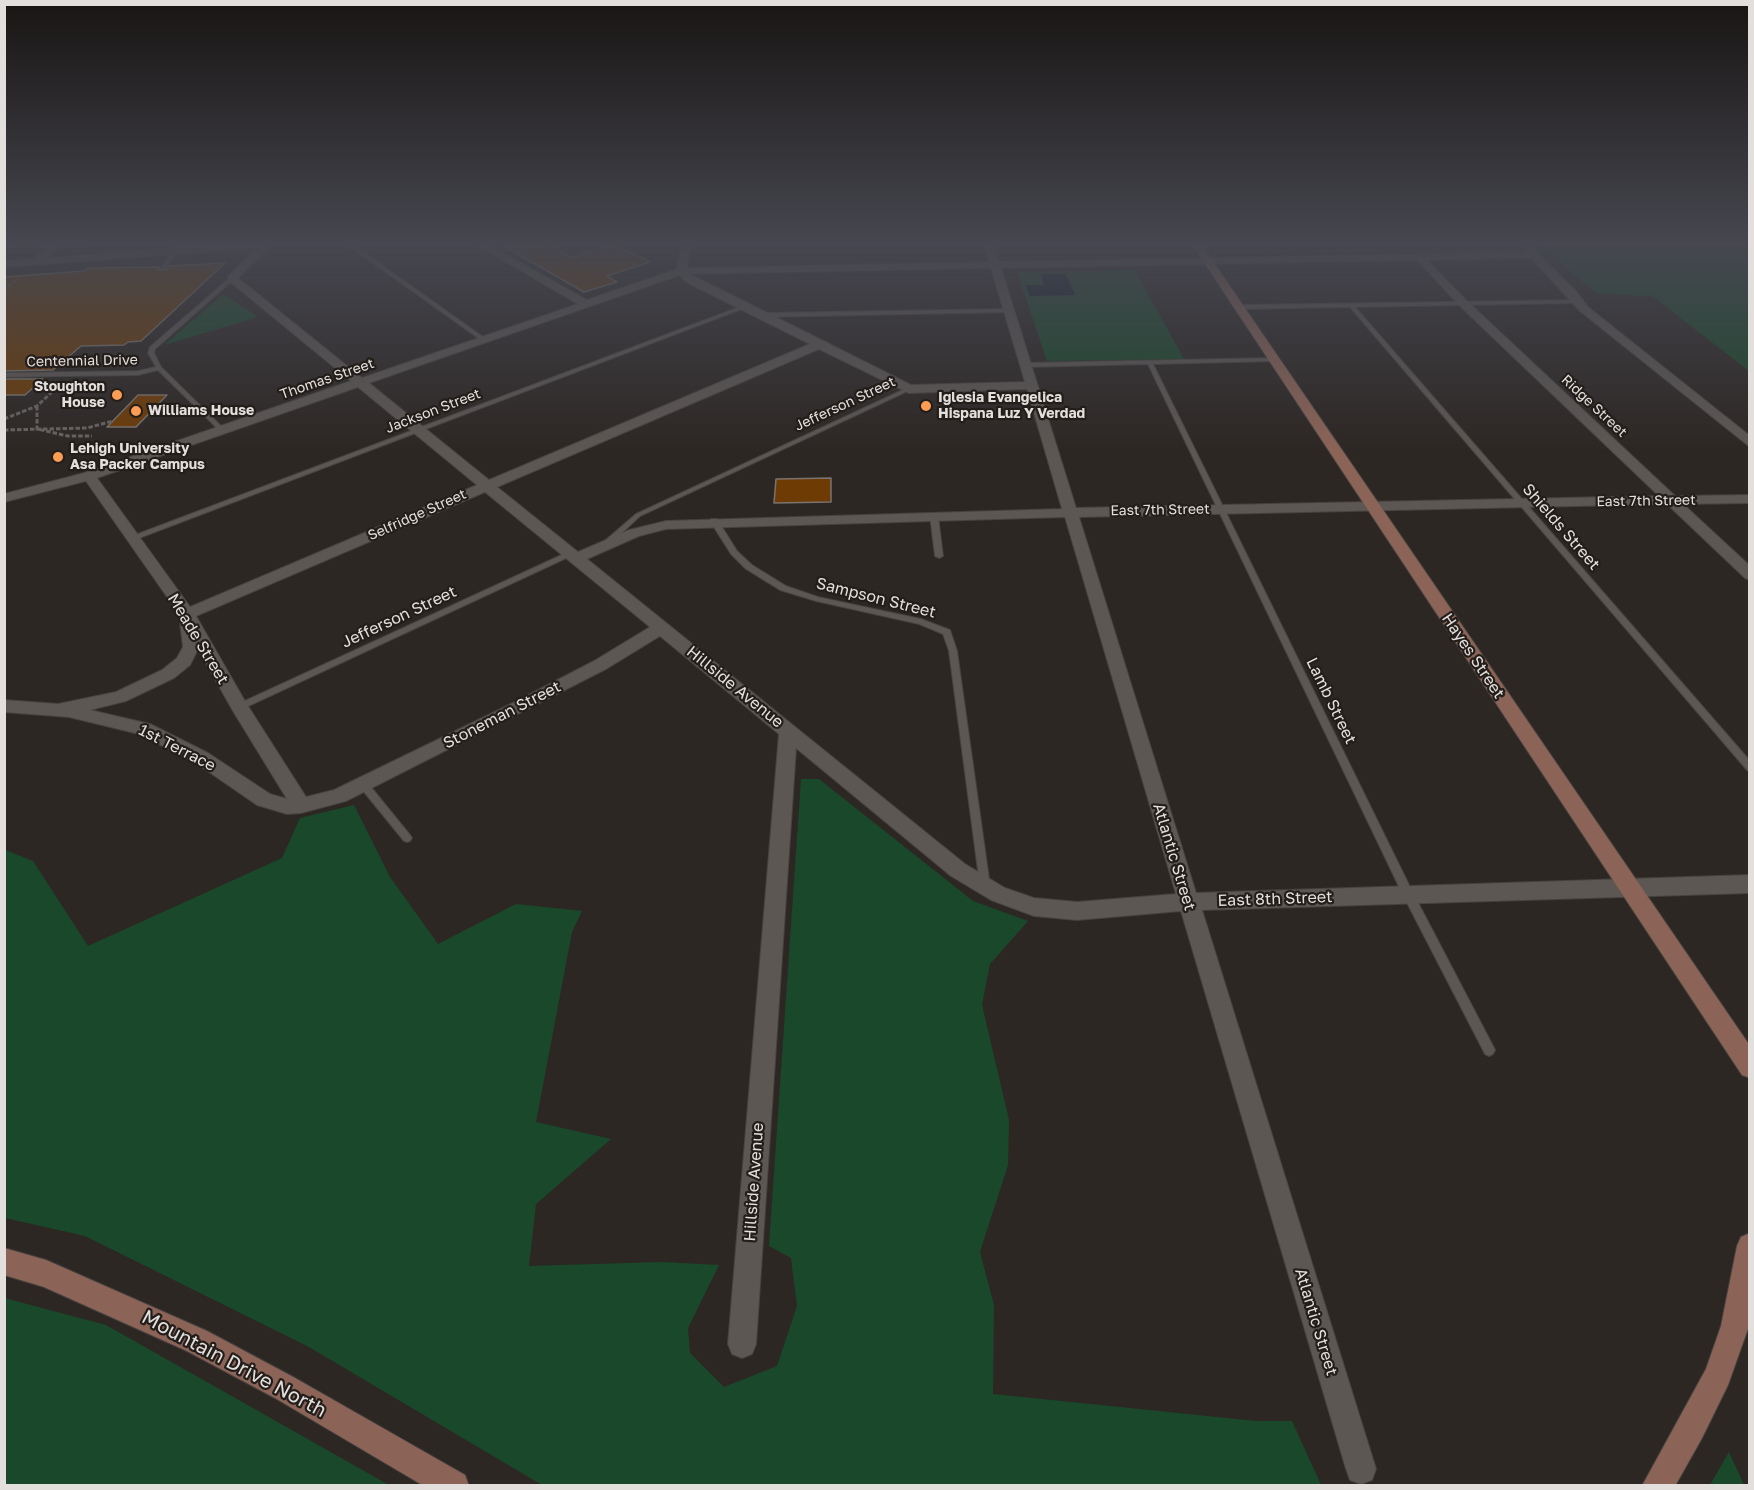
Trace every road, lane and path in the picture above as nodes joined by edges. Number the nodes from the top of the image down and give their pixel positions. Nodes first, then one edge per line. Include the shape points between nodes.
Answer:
1 (191, 314) edge
2 (276, 314) edge
3 (447, 314) edge
4 (558, 314) edge
5 (727, 314) edge
6 (759, 314) edge
7 (853, 314) edge
8 (1010, 314) edge
9 (1243, 314) edge
10 (1358, 314) edge
11 (1474, 314) edge
12 (1592, 314) edge
13 (762, 315) junction
14 (483, 339) junction
15 (818, 345) junction
16 (1274, 360) junction
17 (1150, 363) junction
18 (1025, 365) junction
19 (159, 368) junction
20 (4, 375) edge
21 (361, 383) junction
22 (1031, 386) junction
23 (909, 389) junction
24 (4, 419) edge
25 (112, 421) dead end
26 (37, 429) junction
27 (4, 430) edge
28 (419, 430) junction
29 (223, 431) junction
30 (92, 436) dead end
31 (1749, 443) edge
32 (89, 476) junction
33 (487, 485) junction
34 (4, 498) edge
35 (1749, 500) edge
36 (1671, 501) junction
37 (1523, 503) junction
38 (1371, 505) junction
39 (1222, 508) junction
40 (1070, 512) junction
41 (934, 516) junction
42 (714, 521) junction
43 (131, 538) junction
44 (604, 544) junction
45 (574, 556) junction
46 (939, 556) dead end
47 (1749, 575) edge
48 (187, 614) junction
49 (662, 627) junction
50 (4, 706) edge
51 (239, 707) junction
52 (58, 710) junction
53 (788, 730) junction
54 (1749, 768) edge
55 (363, 784) junction
56 (339, 796) joint
57 (301, 806) junction
58 (407, 838) dead end
59 (1749, 884) edge
60 (985, 887) junction
61 (1628, 887) junction
62 (1408, 894) junction
63 (1188, 902) junction
64 (1489, 1050) dead end
65 (1749, 1067) edge
66 (1749, 1246) edge
67 (4, 1261) edge
68 (742, 1344) dead end
69 (1360, 1468) dead end
70 (454, 1485) edge
71 (1657, 1485) edge

1 - 19 lane via 152,348
2 - 21 street, Hillside Avenue
3 - 14 lane
4 - 14 street, Thomas Street
5 - 28 lane, Jackson Street
6 - 13 street
7 - 13 lane
8 - 18 street, Atlantic Street
9 - 16 street, Hayes Street
10 - 37 lane, Shields Street
11 - 36 street, Ridge Street
12 - 31 street
13 - 15 street
14 - 21 street, Thomas Street
15 - 23 street
15 - 33 street, Selfridge Street
16 - 17 lane
16 - 38 street, Hayes Street
17 - 18 lane
17 - 39 lane, Lamb Street
18 - 22 street, Atlantic Street
19 - 20 lane, Centennial Drive via 138,373
19 - 29 lane
21 - 28 street, Hillside Avenue
21 - 29 street, Thomas Street
22 - 23 street
22 - 40 street, Atlantic Street
23 - 44 lane, Jefferson Street via 638,515
24 - 26 path via 37,406
25 - 26 path via 87,428
26 - 27 path
26 - 30 path via 68,436
28 - 33 street, Hillside Avenue
28 - 43 lane, Jackson Street
29 - 32 street, Thomas Street
32 - 34 street, Thomas Street
32 - 43 street, Meade Street
33 - 45 street, Hillside Avenue
33 - 48 street, Selfridge Street
35 - 36 street, East 7th Street
36 - 37 street, East 7th Street
36 - 47 street, Ridge Street
37 - 38 street, East 7th Street
37 - 54 lane, Shields Street
38 - 39 street, East 7th Street
38 - 61 street, Hayes Street
39 - 40 street, East 7th Street
39 - 62 lane, Lamb Street
40 - 41 street, East 7th Street
40 - 63 street, Atlantic Street
41 - 42 street, East 7th Street
41 - 46 lane
42 - 44 street, East 7th Street via 650,528
42 - 60 lane, Sampson Street via 741,560 783,588 947,632 953,651
43 - 48 street, Meade Street
44 - 45 street, East 7th Street
45 - 49 street, Hillside Avenue
45 - 51 lane, Jefferson Street
48 - 51 street, Meade Street
48 - 52 street via 191,647 184,660 168,674 120,697
49 - 53 street, Hillside Avenue
49 - 55 street, Stoneman Street via 531,701
50 - 52 street, 1st Terrace
51 - 57 street, Meade Street
52 - 57 street, 1st Terrace via 144,729 202,758 264,800 287,807
53 - 60 street, East 8th Street via 958,870
53 - 68 street, Hillside Avenue
55 - 56 street, Stoneman Street
55 - 58 lane
56 - 57 street, 1st Terrace
59 - 61 street, East 8th Street
60 - 63 street, East 8th Street via 1017,902 1054,910
61 - 62 street, East 8th Street
61 - 65 street, Hayes Street
62 - 63 street, East 8th Street
62 - 64 lane, Lamb Street
63 - 69 street, Atlantic Street
66 - 71 street via 1735,1326 1718,1375
67 - 70 street, Mountain Drive North via 76,1286 196,1341

